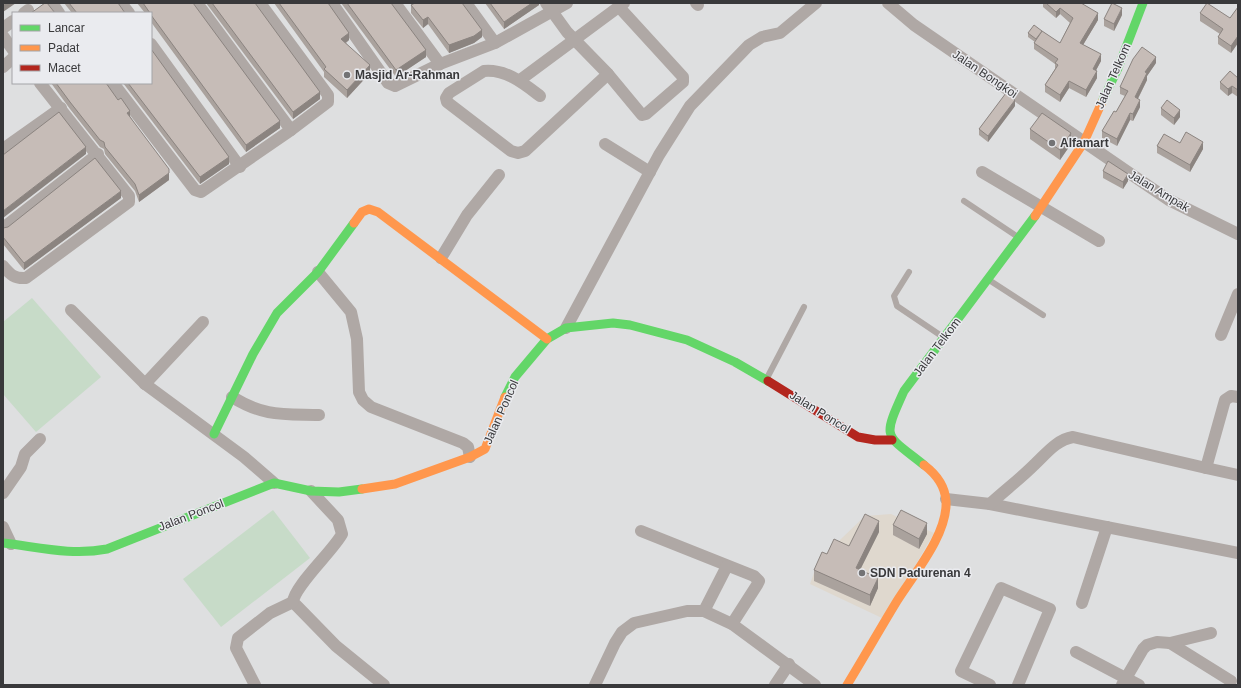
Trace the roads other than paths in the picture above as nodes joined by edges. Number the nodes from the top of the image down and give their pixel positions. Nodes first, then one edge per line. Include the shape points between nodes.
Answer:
1 (52, 3) edge
2 (121, 3) edge
3 (197, 3) edge
4 (260, 3) edge
5 (332, 3) edge
6 (395, 3) edge
7 (466, 3) edge
8 (567, 3) edge
9 (816, 3) edge
10 (888, 3) edge
11 (1143, 3) edge
12 (621, 5) edge
13 (552, 11) edge
14 (58, 12) edge
15 (127, 12) edge
16 (12, 22) edge
17 (3, 28) edge
18 (3, 36) edge
19 (571, 36) junction
20 (495, 43) junction
21 (152, 45) edge
22 (12, 49) edge
23 (12, 59) edge
24 (440, 64) junction
25 (3, 66) edge
26 (608, 74) junction
27 (520, 80) junction
28 (41, 84) edge
29 (114, 84) edge
30 (540, 96) dead end
31 (61, 108) junction
32 (292, 130) junction
33 (1084, 142) junction
34 (605, 144) dead end
35 (3, 149) edge
36 (98, 154) junction
37 (240, 167) junction
38 (650, 172) junction
39 (982, 172) dead end
40 (498, 175) dead end
41 (964, 201) dead end
42 (1042, 206) junction
43 (3, 228) edge
44 (1238, 234) edge
45 (1018, 237) junction
46 (1099, 241) dead end
47 (441, 258) junction
48 (3, 266) edge
49 (318, 272) junction
50 (909, 272) dead end
51 (988, 279) junction
52 (1238, 294) edge
53 (804, 307) dead end
54 (71, 310) dead end
55 (1043, 315) dead end
56 (203, 322) dead end
57 (566, 328) junction
58 (1221, 336) dead end
59 (944, 338) junction
60 (547, 339) junction
61 (766, 380) junction
62 (145, 384) junction
63 (232, 397) junction
64 (1238, 397) edge
65 (318, 415) dead end
66 (214, 434) junction
67 (40, 438) dead end
68 (892, 440) junction
69 (470, 457) junction
70 (1206, 468) junction
71 (1238, 475) edge
72 (274, 483) junction
73 (4, 489) edge
74 (311, 491) junction
75 (946, 498) junction
76 (990, 504) junction
77 (3, 526) edge
78 (1107, 526) junction
79 (641, 531) dead end
80 (7, 544) edge
81 (1238, 553) edge
82 (727, 566) junction
83 (293, 602) junction
84 (1082, 603) dead end
85 (704, 611) junction
86 (732, 624) junction
87 (1211, 633) dead end
88 (1170, 642) junction
89 (1076, 652) dead end
90 (789, 664) junction
91 (1231, 680) dead end
92 (1124, 681) edge
93 (982, 683) edge
94 (255, 685) edge
95 (384, 685) edge
96 (595, 685) edge
97 (776, 685) edge
98 (815, 685) edge
99 (847, 685) edge
100 (1018, 685) edge
101 (1139, 685) edge

1 - 14 street
2 - 15 street
3 - 32 street
4 - 32 street via 329,99
5 - 24 street via 391,85 395,86
6 - 24 street
7 - 20 street
8 - 13 street
9 - 38 street via 780,33 762,37 749,45 690,106
10 - 33 street, Jalan Bongkoi via 914,25
11 - 33 street, Jalan Telkom via 1118,68
12 - 19 street
12 - 26 street via 683,80 642,116
13 - 19 street
13 - 20 street
16 - 17 street
18 - 22 street
19 - 26 street
19 - 27 street
20 - 24 street
21 - 37 street
23 - 25 street
26 - 27 street via 525,151 518,153 511,151 447,102 449,93 484,71 498,71
27 - 30 street
28 - 31 street
29 - 37 street via 198,192
31 - 35 street
31 - 36 street
32 - 37 street
33 - 42 street, Jalan Telkom
33 - 44 street, Jalan Ampak via 1170,200
34 - 38 street
36 - 43 street
36 - 48 street via 129,196 129,202 26,278 11,276
38 - 57 street
39 - 42 street
40 - 47 street via 467,214
41 - 45 lane
42 - 45 street, Jalan Telkom
42 - 46 street
45 - 51 street, Jalan Telkom
47 - 49 street via 378,212 369,209 362,212
47 - 60 street
49 - 63 street via 277,313
49 - 69 street via 351,312 356,329 359,392 363,400 371,407 463,443 468,447
50 - 59 lane via 894,296 894,301 897,306
51 - 55 lane
51 - 59 street, Jalan Telkom
52 - 58 street
53 - 61 lane
54 - 62 street
56 - 62 street
57 - 60 street, Jalan Poncol
57 - 61 street, Jalan Poncol via 613,323 630,325 687,340 735,362
59 - 68 street, Jalan Telkom via 902,396 889,422
60 - 69 street, Jalan Poncol via 515,377 501,405 485,449
61 - 68 street, Jalan Poncol via 858,436
62 - 66 street
63 - 65 street via 250,408 268,413
63 - 66 street
64 - 70 street via 1231,396 1225,400
66 - 72 street
67 - 73 street via 25,454 21,467
68 - 75 street via 923,463 941,483
69 - 74 street, Jalan Poncol via 395,484 339,492
70 - 71 street
70 - 76 street via 1073,437 1066,438 1045,453
72 - 74 street, Jalan Poncol
72 - 80 street, Jalan Poncol via 94,553
74 - 83 street via 338,520 342,534 337,544 296,592
75 - 76 street
75 - 99 street via 944,515 937,533
76 - 78 street
77 - 80 street
78 - 81 street
78 - 84 street
79 - 82 street
82 - 85 street
82 - 86 street via 754,576 759,581
83 - 94 street via 270,613 238,638 236,648
83 - 95 street via 336,646
85 - 86 street
85 - 96 street via 687,611 634,623 622,632 615,643
86 - 90 street
87 - 88 street
88 - 91 street
88 - 92 street via 1147,645
89 - 92 street
90 - 97 street
90 - 98 street
92 - 101 street
93 - 100 street via 961,671 1001,588 1050,609

